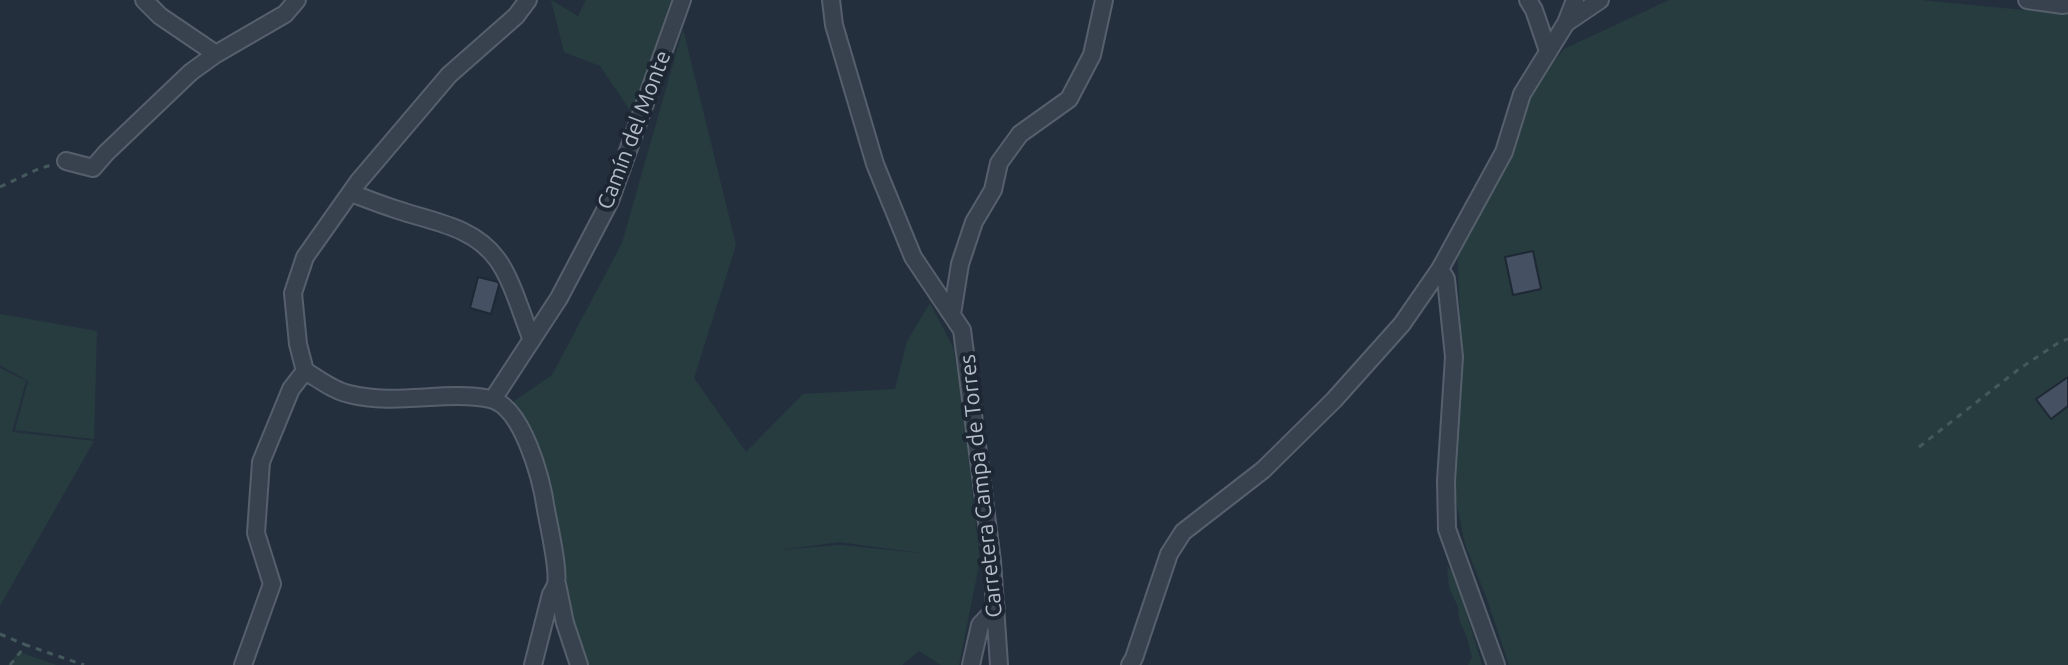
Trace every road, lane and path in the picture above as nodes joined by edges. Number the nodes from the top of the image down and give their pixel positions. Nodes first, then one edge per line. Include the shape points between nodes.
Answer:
1 (144, 0) edge
2 (297, 0) edge
3 (528, 0) edge
4 (682, 0) edge
5 (831, 0) edge
6 (1104, 0) edge
7 (1528, 0) edge
8 (1575, 0) edge
9 (1600, 0) edge
10 (2027, 0) edge
11 (2068, 4) edge
12 (1566, 23) junction
13 (1548, 51) junction
14 (216, 54) junction
15 (66, 161) joint
16 (0, 187) edge
17 (351, 193) junction
18 (1440, 269) junction
19 (952, 314) junction
20 (2068, 339) edge
21 (532, 340) junction
22 (305, 371) junction
23 (493, 399) junction
24 (1919, 447) dead end
25 (557, 584) junction
26 (996, 608) junction
27 (0, 634) edge
28 (26, 645) junction
29 (10, 665) edge
30 (84, 665) edge
31 (243, 665) edge
32 (533, 665) edge
33 (579, 665) edge
34 (971, 665) edge
35 (999, 665) edge
36 (1130, 665) edge
37 (1496, 665) edge

1 - 14 street
2 - 14 street via 285,14
3 - 17 street via 449,75
4 - 21 street, Camín del Monte via 610,201
5 - 19 street, Carretera Campa de Torres via 875,164 913,257
6 - 19 street via 1092,55 1069,99 1020,134 999,163 993,190 974,222 960,264
7 - 13 street
8 - 12 street
9 - 12 street
10 - 11 street
12 - 13 street
13 - 18 street via 1522,94 1504,152
14 - 15 street via 93,168
15 - 16 path
17 - 21 street via 447,224 482,242 504,271
17 - 22 street via 305,257 293,293
18 - 36 street via 1402,324 1334,400 1263,470 1183,532 1169,554
18 - 37 street via 1446,279 1454,357 1447,529
19 - 26 street, Carretera Campa de Torres via 962,330 973,396
20 - 24 path via 2019,369
21 - 23 street
22 - 23 street via 346,394 389,400
22 - 31 street via 291,389 261,462 256,533 272,584
23 - 25 street via 508,409 537,467
25 - 32 street
25 - 33 street
26 - 34 street via 980,625
26 - 35 street, Carretera Campa de Torres
27 - 28 path
28 - 29 path
28 - 30 path

